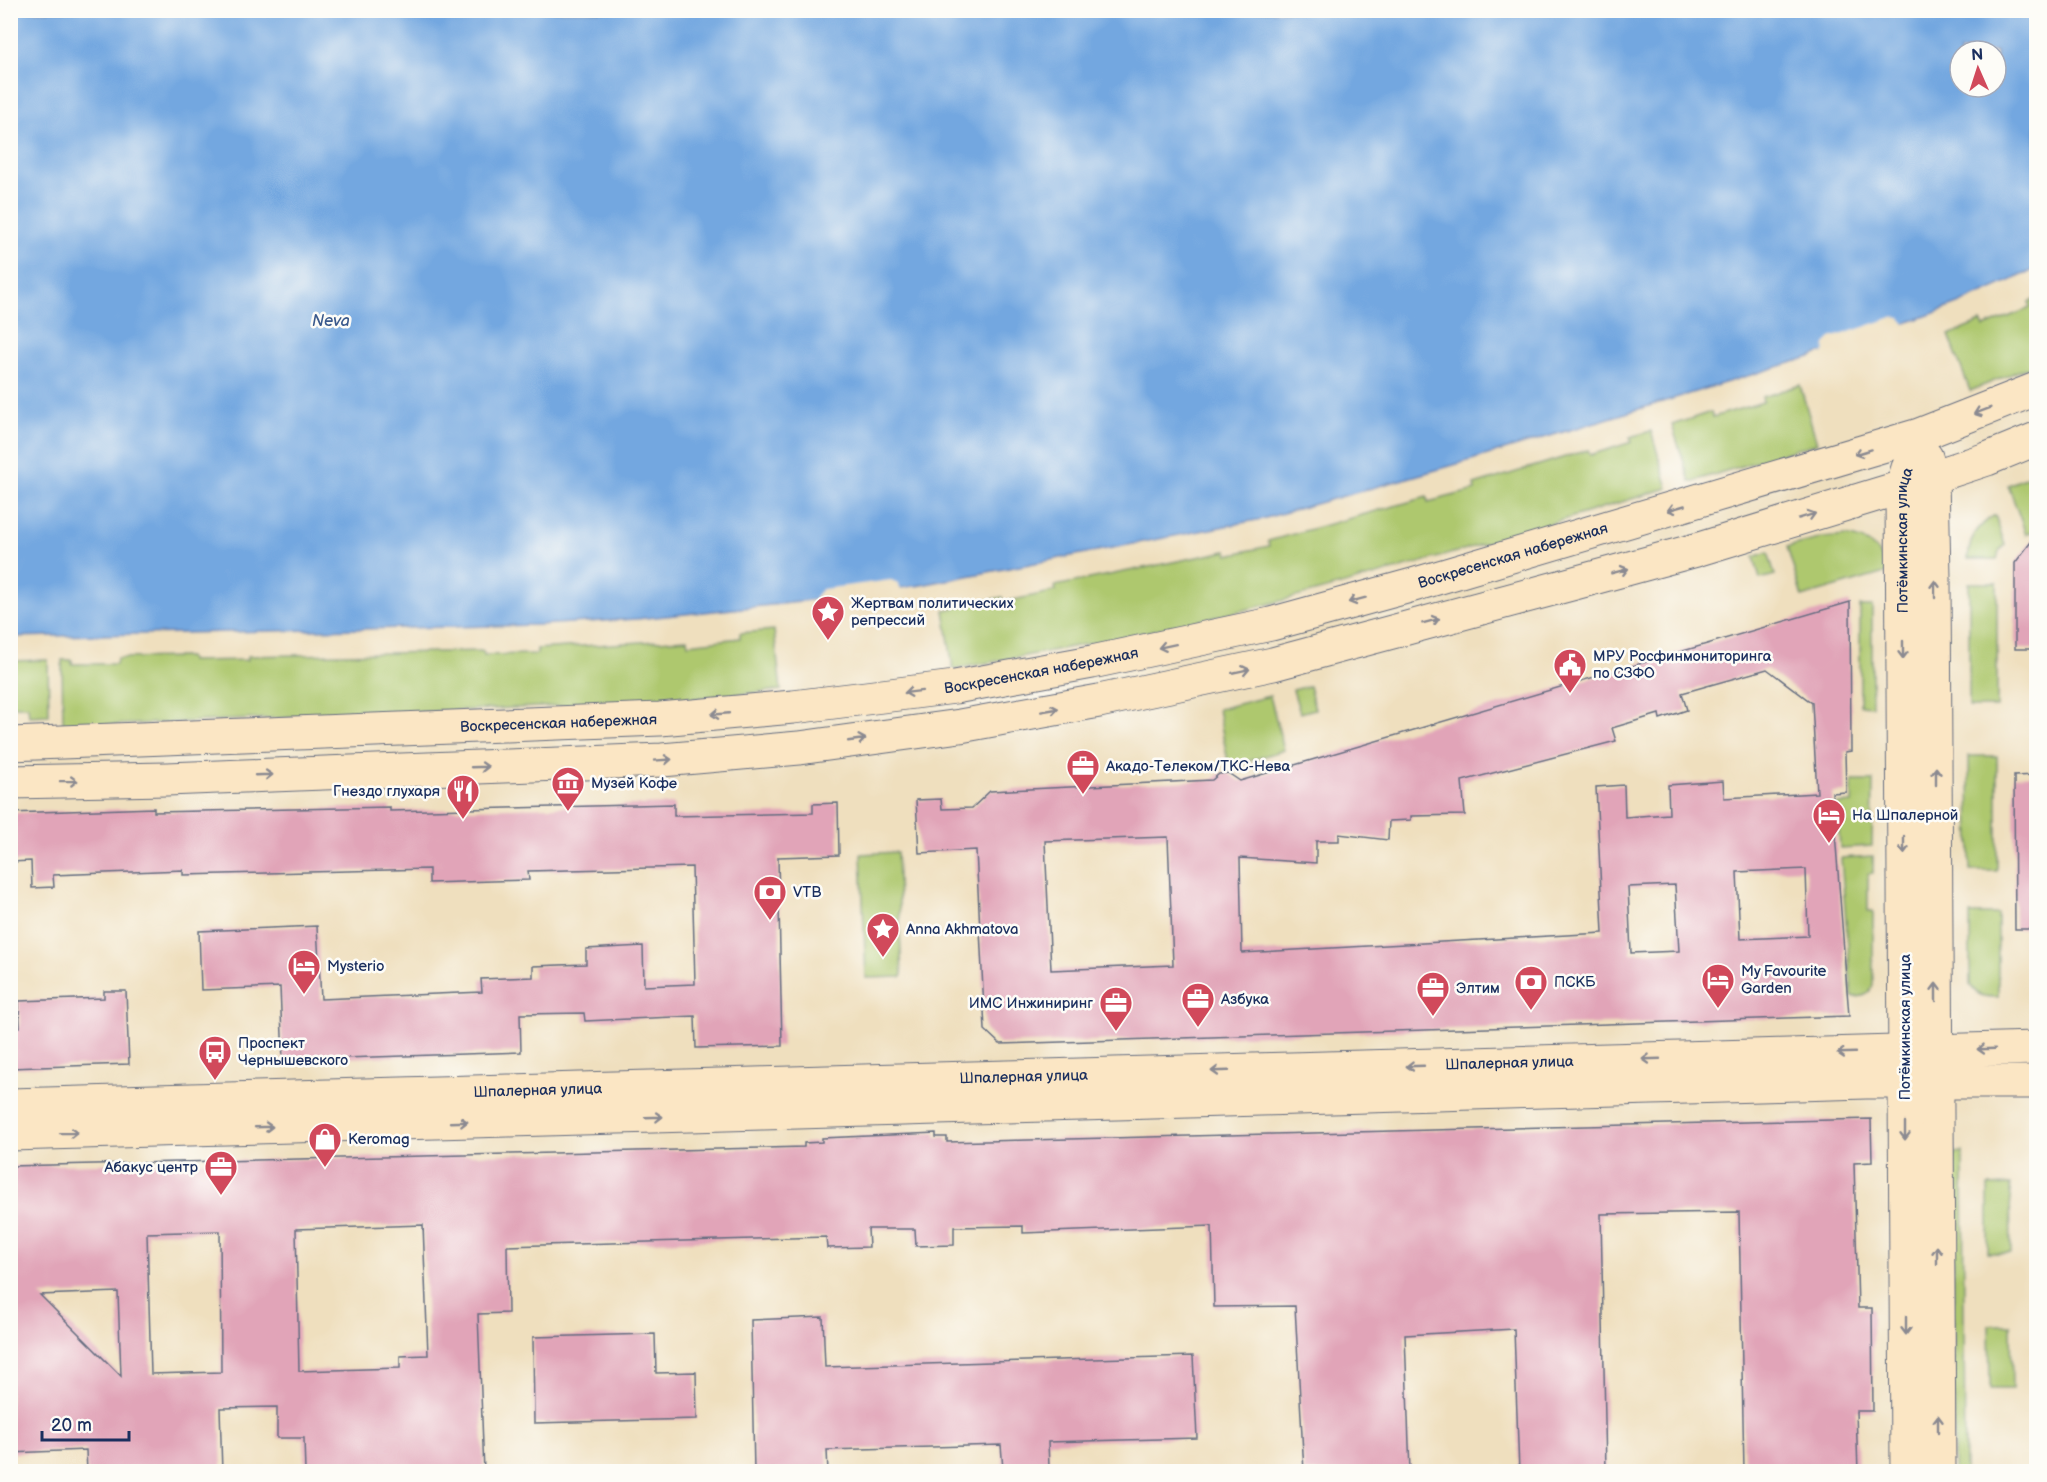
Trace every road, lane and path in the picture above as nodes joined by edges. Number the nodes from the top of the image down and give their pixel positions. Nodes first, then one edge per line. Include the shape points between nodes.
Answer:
1 (2037, 389) edge
2 (1919, 435) junction
3 (2037, 439) edge
4 (1917, 482) junction
5 (10, 744) edge
6 (10, 782) edge
7 (2037, 1048) edge
8 (1920, 1067) junction
9 (2037, 1082) edge
10 (10, 1105) edge
11 (10, 1134) edge
12 (1907, 1472) edge
13 (1939, 1472) edge

1 -> 2 street, Воскресенская набережная
2 - 4 street, Потёмкинская улица
2 -> 5 street, Воскресенская набережная via 1271,624 955,687 660,719
3 - 4 street
6 -> 4 street via 662,760 799,748 960,726 1273,663 1696,550
4 - 8 street, Потёмкинская улица
7 -> 8 street, Шпалерная улица
8 - 9 street, Шпалерная улица
8 -> 10 street, Шпалерная улица
11 -> 8 street, Шпалерная улица via 1866,1082
8 -> 12 street, Потёмкинская улица
13 -> 8 street, Потёмкинская улица

